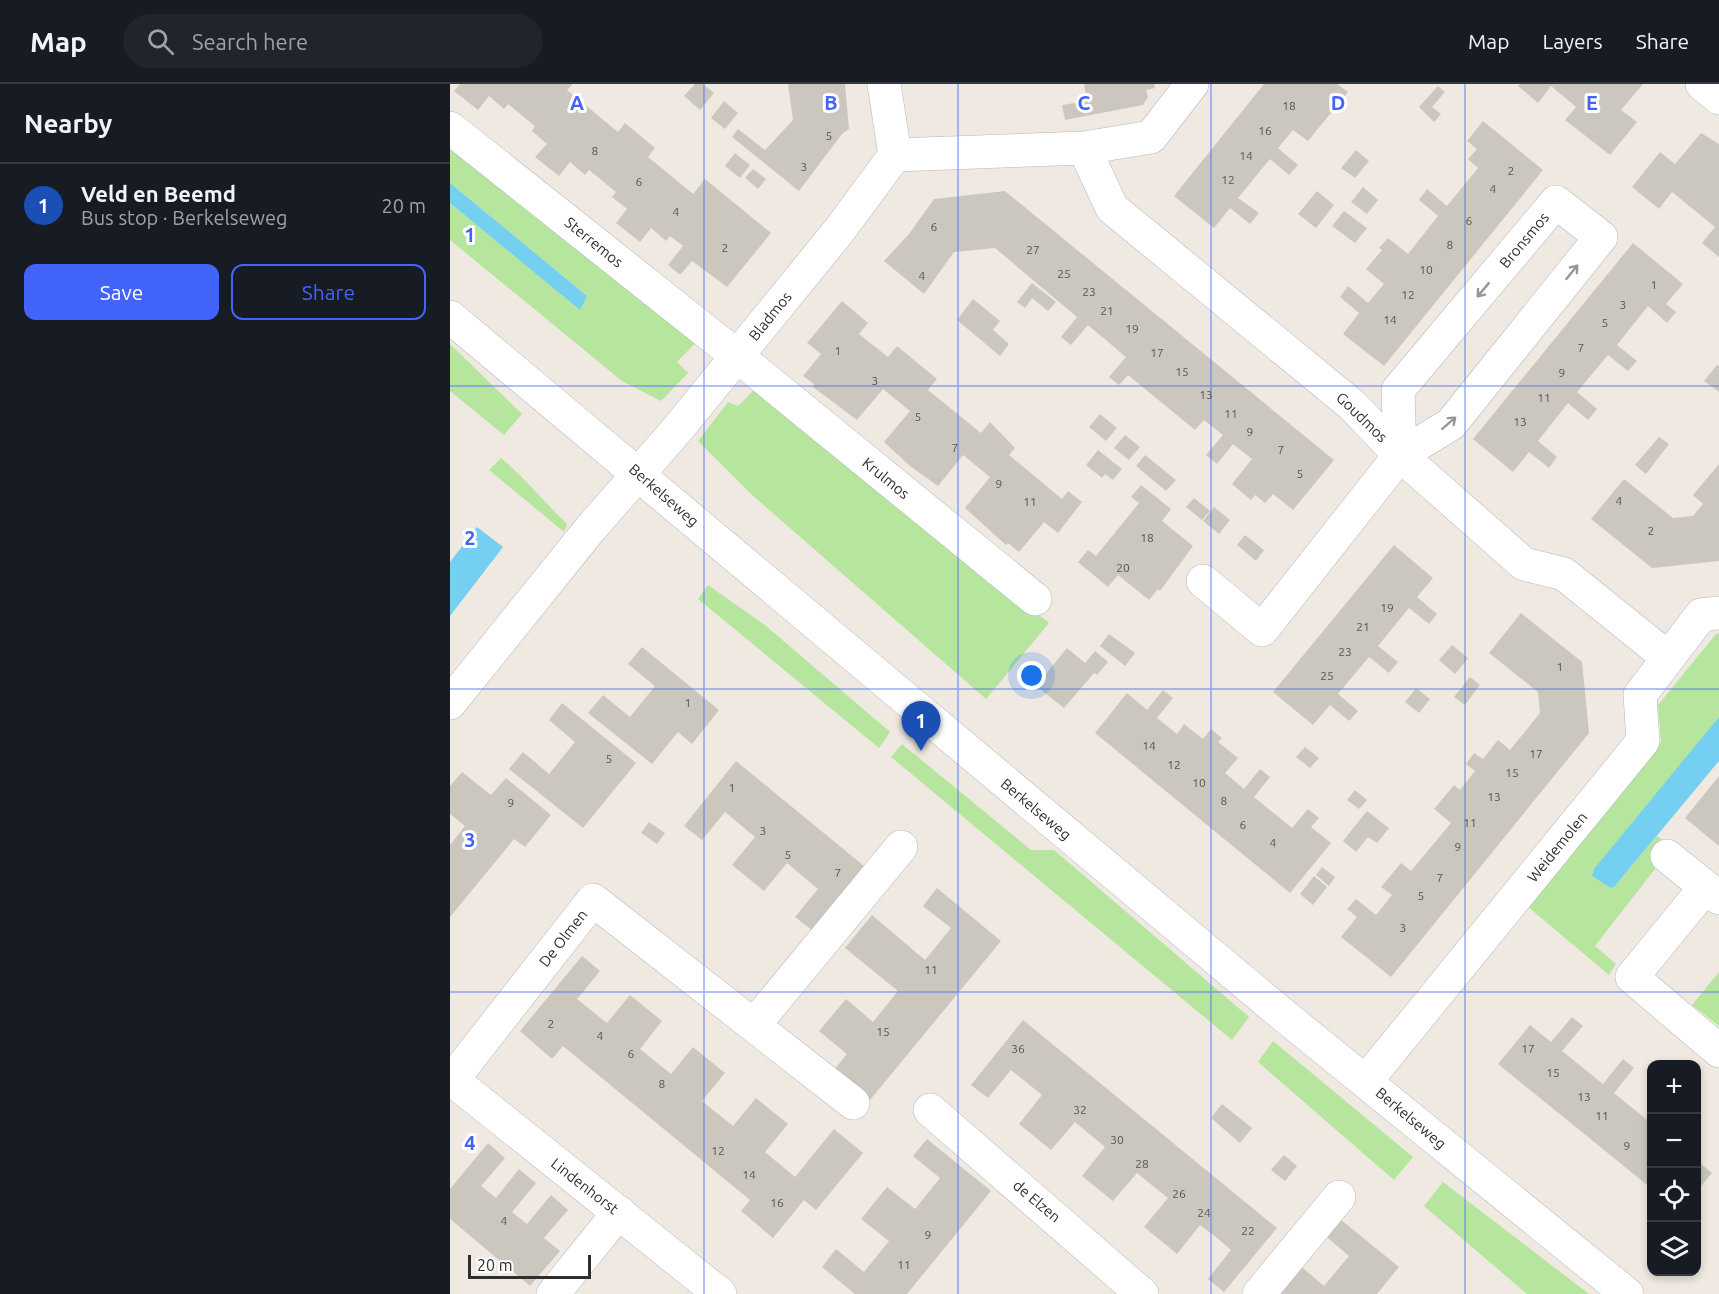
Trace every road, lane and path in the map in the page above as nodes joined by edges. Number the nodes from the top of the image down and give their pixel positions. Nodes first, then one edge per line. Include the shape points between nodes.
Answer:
1 (884, 84) edge
2 (1192, 84) edge
3 (1701, 84) edge
4 (1719, 98) edge
5 (450, 128) edge
6 (1084, 148) junction
7 (895, 155) junction
8 (450, 317) edge
9 (737, 356) junction
10 (1400, 455) junction
11 (638, 472) junction
12 (1203, 581) dead end
13 (1035, 600) dead end
14 (1719, 613) edge
15 (1667, 657) junction
16 (450, 703) edge
17 (901, 847) dead end
18 (1667, 856) dead end
19 (1709, 897) edge
20 (754, 1025) junction
21 (1719, 1051) edge
22 (451, 1079) edge
23 (1366, 1081) junction
24 (853, 1103) dead end
25 (930, 1110) dead end
26 (1339, 1197) dead end
27 (619, 1212) junction
28 (553, 1294) edge
29 (720, 1294) edge
30 (1142, 1294) edge
31 (1259, 1294) edge
32 (1627, 1294) edge

1 - 7 street
2 - 6 street via 1151,137
3 - 4 street
5 - 9 street, Sterremos
6 - 7 street
6 - 10 street, Goudmos via 1112,208 1352,405
7 - 9 street, Bladmos
8 - 11 street, Berkelseweg
9 - 11 street, Bladmos
9 - 13 street, Krulmos
10 -> 10 street, Bronsmos via 1451,424 1601,237 1581,219 1556,202 1398,390
10 - 12 street, Bronsmos via 1262,630
10 - 15 street, Goudmos via 1524,564 1564,573
11 - 16 street, Bladmos
11 - 23 street, Berkelseweg via 940,729
14 - 15 street, Weidemolen via 1701,615
15 - 23 street, Weidemolen via 1640,695 1643,741
17 - 20 street
18 - 19 street
19 - 21 street via 1632,977
20 - 22 street, De Olmen via 593,900
20 - 24 street, De Olmen
22 - 27 street, Lindenhorst
23 - 32 street, Berkelseweg
25 - 30 street, de Elzen
26 - 31 street
27 - 28 street
27 - 29 street, Lindenhorst

